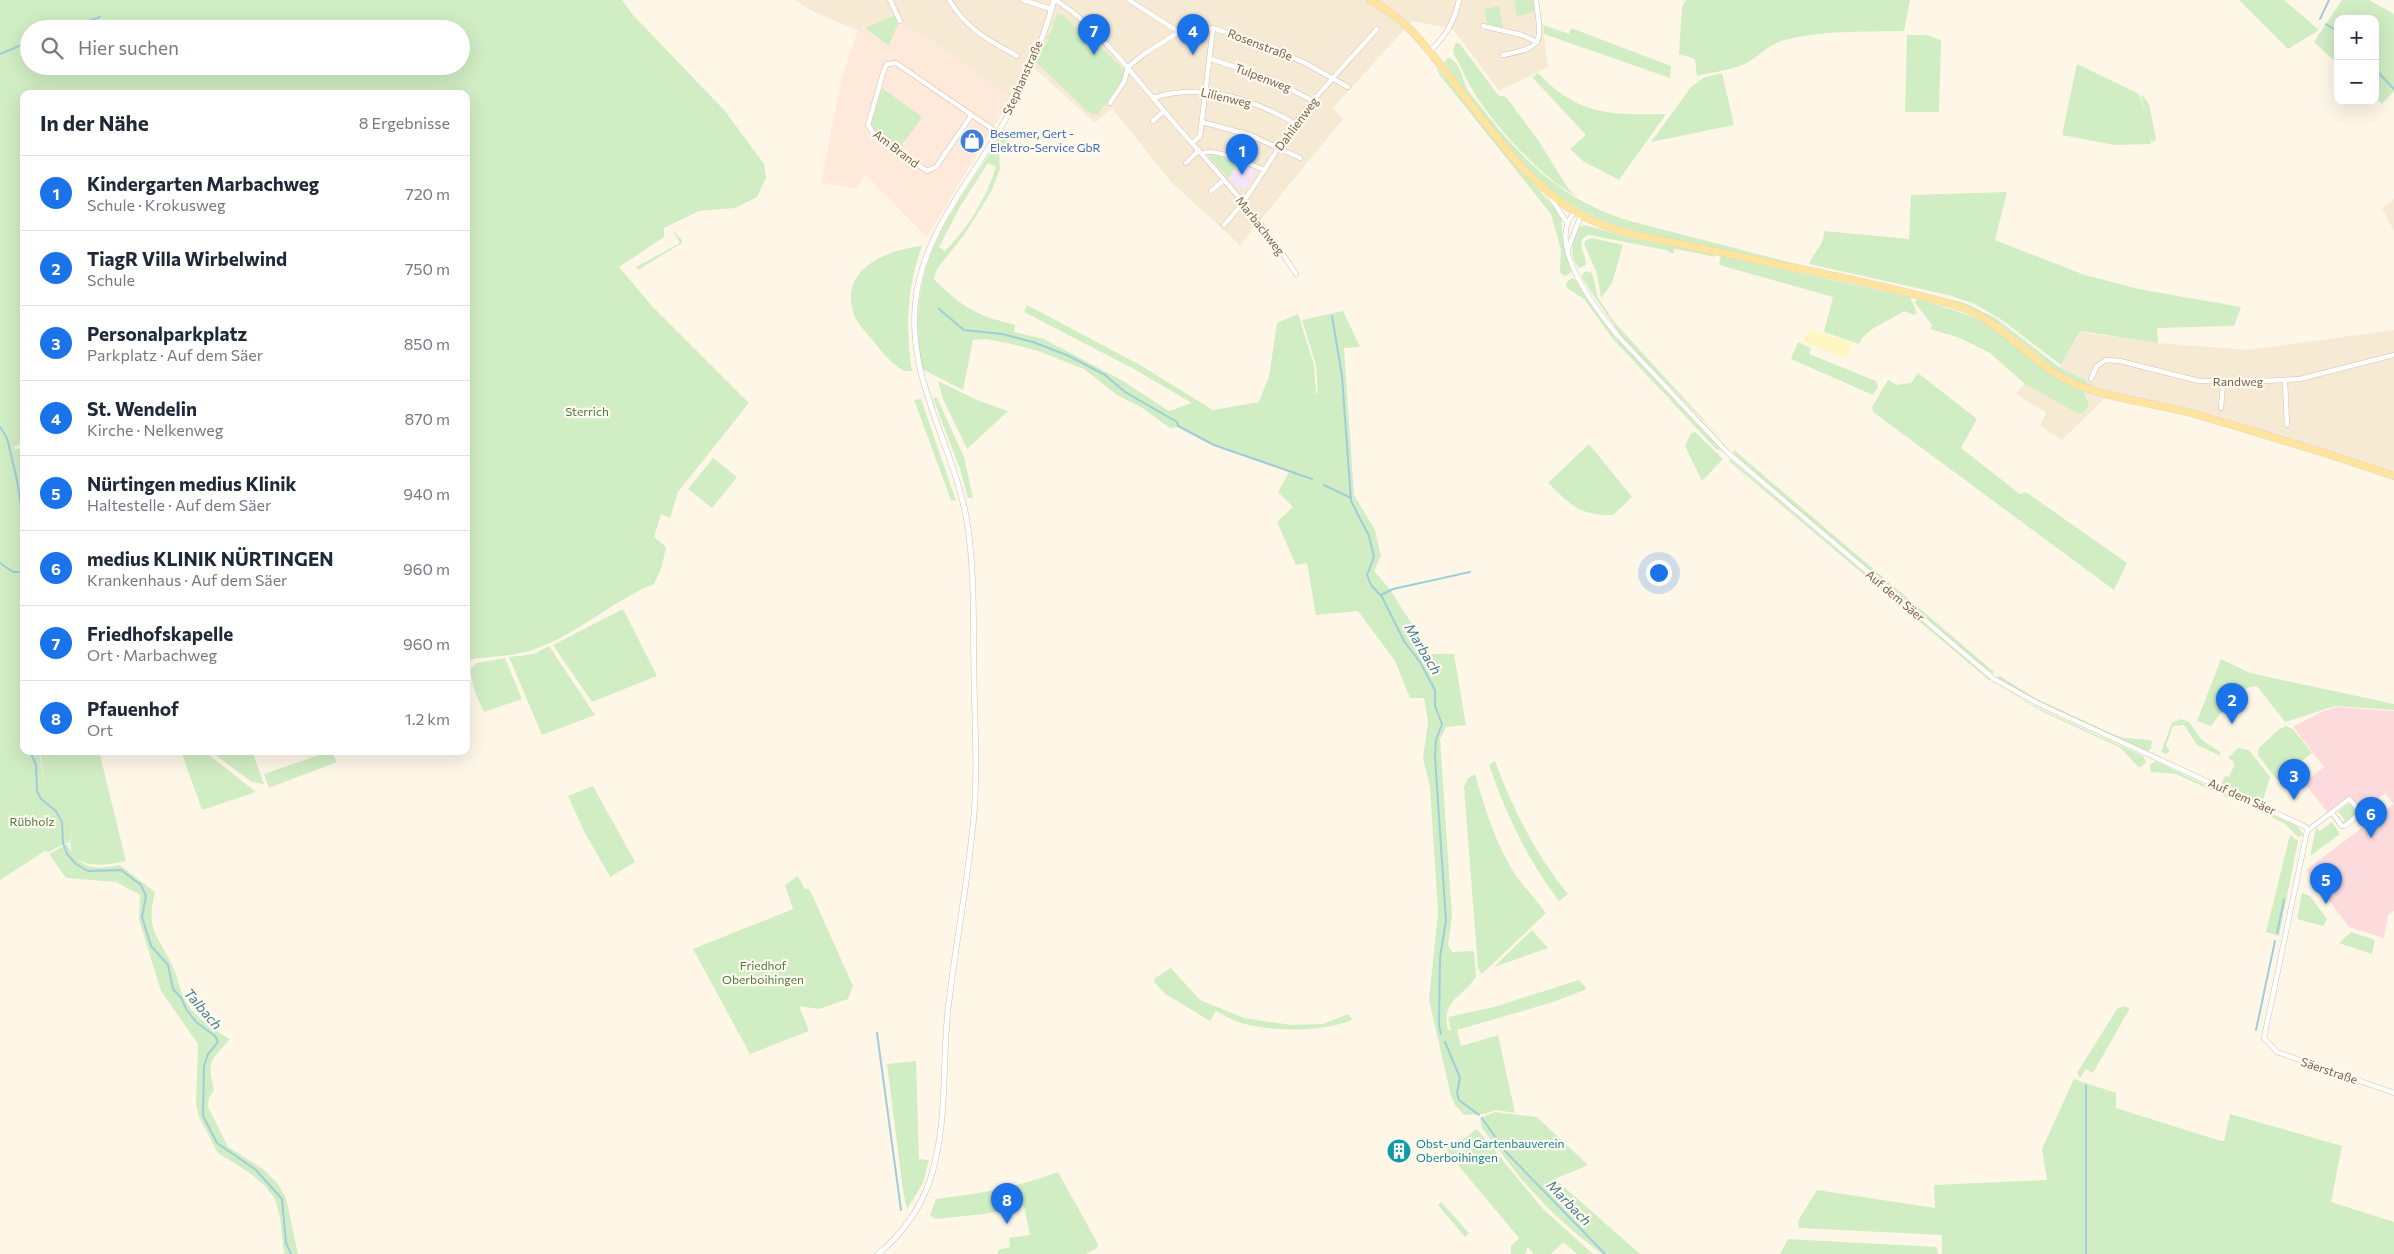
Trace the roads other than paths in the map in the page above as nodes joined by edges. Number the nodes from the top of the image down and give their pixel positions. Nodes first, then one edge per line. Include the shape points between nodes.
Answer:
1 (890, 0) edge
2 (949, 0) edge
3 (1023, 0) edge
4 (1054, 0) edge
5 (1129, 0) edge
6 (1370, 0) edge
7 (1459, 0) edge
8 (1536, 0) edge
9 (1051, 9) junction
10 (900, 21) dead end
11 (1483, 26) dead end
12 (1213, 28) junction
13 (1377, 29) dead end
14 (1179, 32) junction
15 (1537, 42) junction
16 (1430, 51) junction
17 (1503, 55) dead end
18 (1017, 56) dead end
19 (1211, 60) junction
20 (1128, 67) junction
21 (1333, 79) junction
22 (1348, 86) dead end
23 (1207, 91) junction
24 (1153, 98) junction
25 (1313, 101) junction
26 (1110, 102) dead end
27 (1164, 111) junction
28 (971, 116) junction
29 (1153, 121) dead end
30 (1202, 122) junction
31 (1296, 124) junction
32 (998, 134) junction
33 (1192, 143) junction
34 (1278, 148) junction
35 (1200, 152) junction
36 (1300, 158) dead end
37 (1186, 163) dead end
38 (1264, 170) junction
39 (1224, 180) junction
40 (1211, 191) dead end
41 (1547, 192) junction
42 (1244, 204) junction
43 (1578, 214) junction
44 (1567, 223) junction
45 (1224, 225) dead end
46 (1568, 251) junction
47 (1296, 274) dead end
48 (2394, 355) edge
49 (2091, 379) dead end
50 (2285, 381) junction
51 (2223, 382) junction
52 (2221, 408) dead end
53 (2287, 424) dead end
54 (2394, 476) edge
55 (2332, 813) junction
56 (2307, 831) junction
57 (2394, 1093) edge
58 (878, 1254) edge

1 - 10 street
2 - 18 street via 976,33
3 - 9 street
4 - 9 street, Stephanstraße
4 - 20 street, Marbachweg
5 - 14 street
6 - 16 main road via 1402,20
7 - 16 street via 1446,35
8 - 15 street via 1540,30
9 - 32 street, Stephanstraße
11 - 15 street via 1522,34
12 - 14 street, Rosenstraße
12 - 19 street
12 - 21 street, Rosenstraße via 1266,46
13 - 21 street, Dahlienweg
14 - 20 street, Rosenstraße
15 - 17 street via 1528,50
16 - 41 main road
19 - 23 street
19 - 25 street, Tulpenweg via 1271,79
20 - 24 street, Marbachweg
20 - 26 street via 1124,82
21 - 22 street, Rosenstraße
21 - 25 street, Dahlienweg
23 - 24 street, Lilienweg via 1174,92
23 - 30 street
23 - 31 street, Lilienweg via 1261,106
24 - 27 street, Marbachweg
25 - 31 street, Dahlienweg
27 - 29 street
27 - 33 street, Marbachweg
28 - 28 street, Am Brand via 936,167 927,171 874,134 868,125 884,70 887,64 896,63
28 - 32 street
30 - 33 street via 1198,138
30 - 34 street via 1228,127
31 - 34 street, Dahlienweg
32 - 58 street, Stephanstraße via 942,221 928,250 915,309 914,336 924,386 954,471 967,524 972,583 975,806 949,1000 937,1154 926,1192 916,1212
33 - 35 street, Marbachweg
34 - 36 street
34 - 38 street, Dahlienweg
35 - 37 street
35 - 38 street via 1226,156
35 - 39 street, Marbachweg
38 - 42 street, Dahlienweg
39 - 40 street
39 - 42 street, Marbachweg
41 - 43 main road
41 - 44 street
42 - 45 street, Dahlienweg
42 - 47 street, Marbachweg
43 - 44 street
43 - 46 street
43 - 54 main road via 1630,234 1953,304 1989,321 2071,382 2121,398 2198,415
44 - 46 street, Auf dem Säer
46 - 56 street, Auf dem Säer via 1576,274 1604,320 1727,452 1981,669 2039,704 2302,824
48 - 50 street, Randweg
49 - 51 street, Randweg via 2101,362 2113,360 2200,382
50 - 51 street, Randweg
50 - 53 street
51 - 52 street
55 - 55 street via 2345,826 2360,812 2348,800
55 - 56 street
56 - 57 street, Säerstraße via 2265,1032 2267,1044 2277,1052

